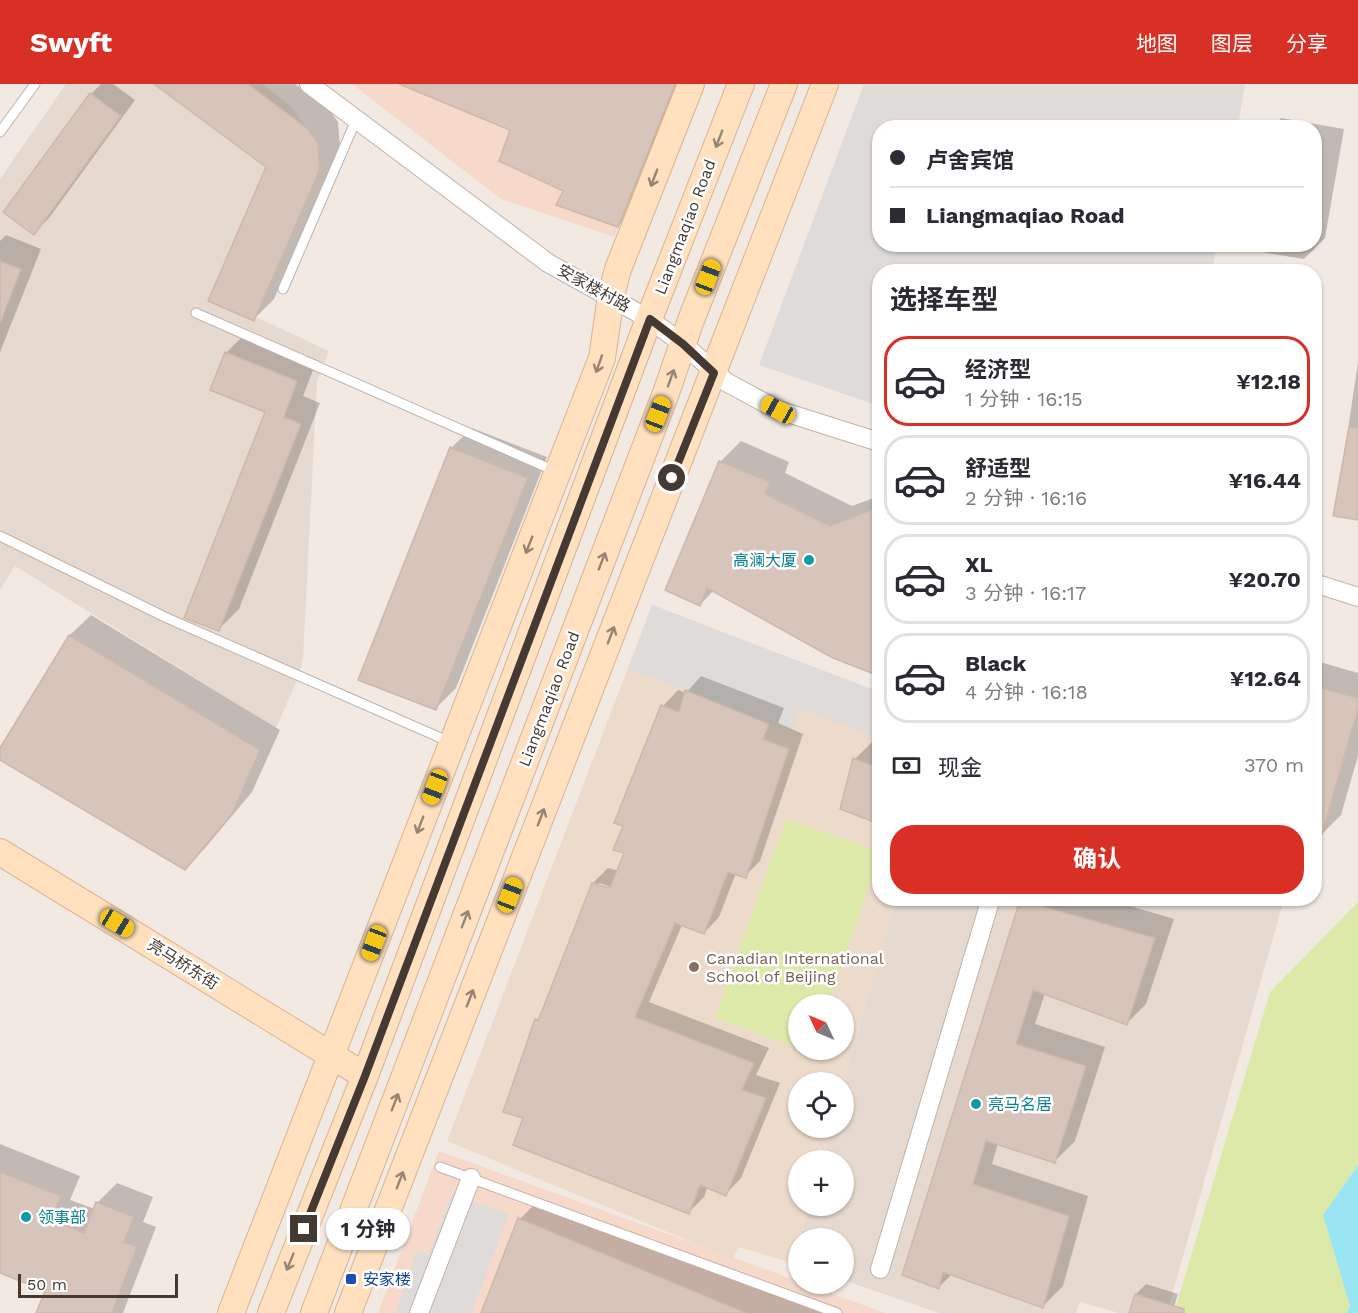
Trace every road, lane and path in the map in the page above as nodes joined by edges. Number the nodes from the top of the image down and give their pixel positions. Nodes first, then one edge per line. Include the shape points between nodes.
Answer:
1 (35, 84) edge
2 (309, 84) edge
3 (690, 84) edge
4 (741, 84) edge
5 (784, 84) edge
6 (825, 84) edge
7 (356, 120) junction
8 (0, 132) edge
9 (283, 289) dead end
10 (610, 296) junction
11 (196, 313) dead end
12 (650, 319) junction
13 (683, 344) junction
14 (714, 373) junction
15 (872, 440) edge
16 (557, 472) junction
17 (0, 536) edge
18 (1322, 586) edge
19 (1358, 597) edge
20 (452, 742) junction
21 (0, 852) edge
22 (989, 906) edge
23 (330, 1055) junction
24 (365, 1076) junction
25 (440, 1167) dead end
26 (471, 1178) junction
27 (880, 1269) dead end
28 (231, 1313) edge
29 (271, 1313) edge
30 (314, 1313) edge
31 (348, 1313) edge
32 (419, 1313) edge
33 (837, 1313) edge

1 - 8 lane
2 - 7 street, 安家楼村路
3 -> 10 street
4 -> 12 street, Liangmaqiao Road
5 - 13 street, Liangmaqiao Road
6 - 14 street
7 - 9 lane
7 - 10 street, 安家楼村路 via 548,263
10 - 12 street, 安家楼村路
10 -> 16 street via 602,358
11 - 16 lane
12 - 13 street, 安家楼村路
12 - 24 street, Liangmaqiao Road
13 - 14 street, 安家楼村路
30 -> 13 street, Liangmaqiao Road
14 - 15 street, 安家楼村路 via 778,410
31 -> 14 street
16 -> 20 street
17 - 20 lane via 167,618
18 - 19 street
20 -> 23 street
21 - 23 street, 亮马桥东街
22 - 27 street
23 - 24 street, 亮马桥东街
23 - 28 street
24 -> 29 street, Liangmaqiao Road
25 - 26 lane
26 - 32 street
26 - 33 lane

